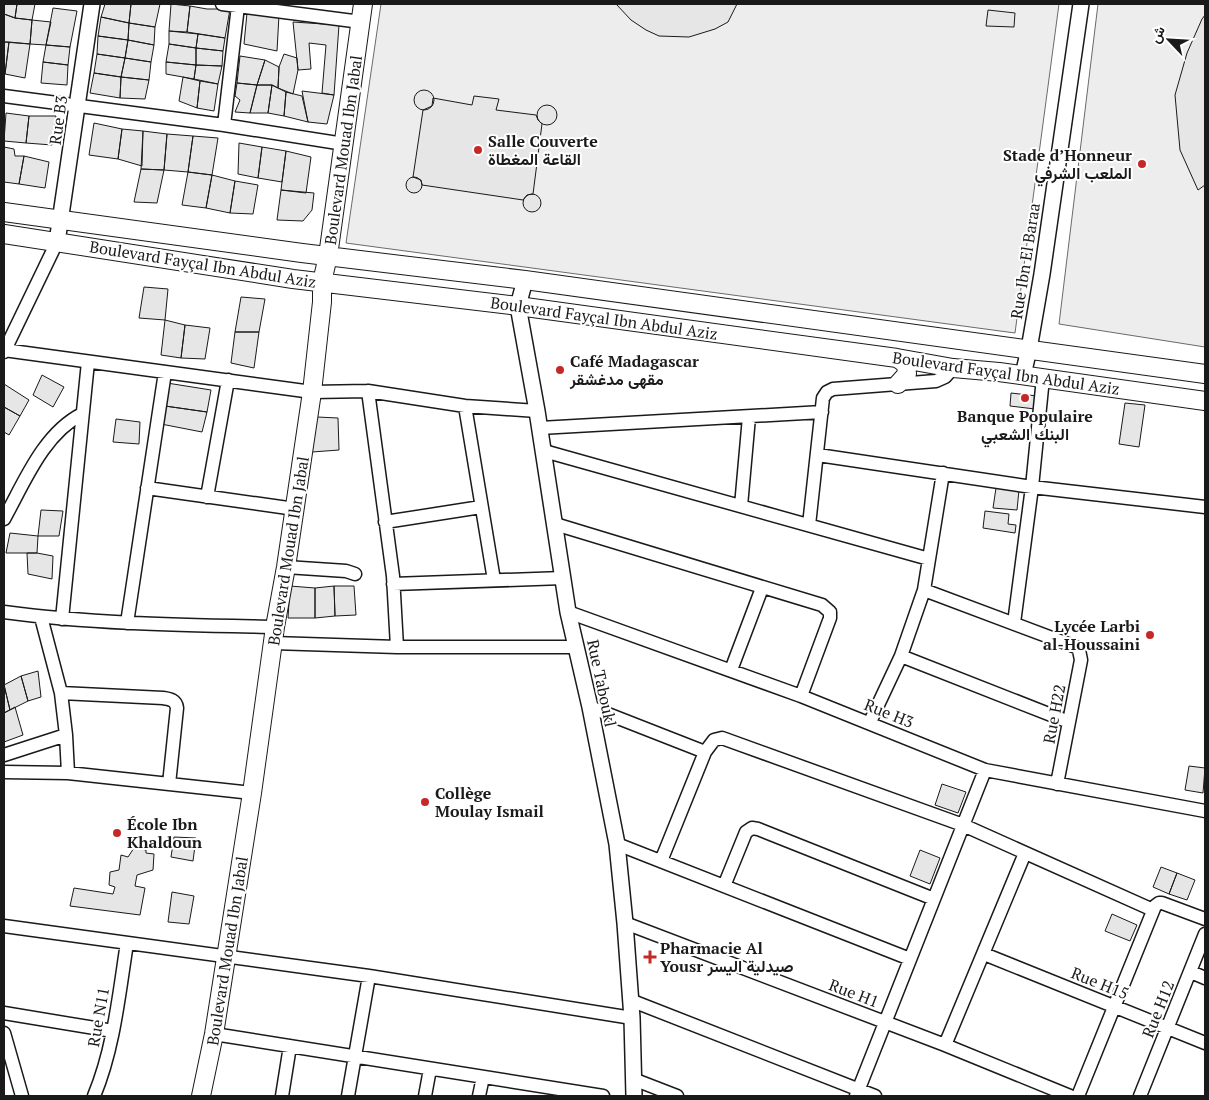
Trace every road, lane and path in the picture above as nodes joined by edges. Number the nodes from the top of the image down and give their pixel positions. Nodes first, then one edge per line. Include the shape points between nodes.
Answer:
1 (92, 4) edge
2 (222, 4) edge
3 (364, 4) edge
4 (1081, 4) edge
5 (238, 6) junction
6 (361, 22) junction
7 (4, 96) edge
8 (77, 107) junction
9 (224, 125) junction
10 (344, 144) junction
11 (4, 212) edge
12 (62, 219) junction
13 (4, 234) edge
14 (58, 242) junction
15 (328, 256) junction
16 (524, 280) junction
17 (322, 282) junction
18 (518, 306) junction
19 (1029, 349) junction
20 (4, 351) edge
21 (897, 358) junction
22 (88, 362) junction
23 (953, 368) junction
24 (165, 372) junction
25 (1205, 374) edge
26 (1023, 375) junction
27 (1043, 378) junction
28 (228, 380) junction
29 (898, 384) junction
30 (368, 391) junction
31 (312, 392) junction
32 (1205, 401) edge
33 (464, 406) junction
34 (537, 411) junction
35 (822, 412) junction
36 (82, 414) junction
37 (749, 417) junction
38 (540, 428) junction
39 (544, 451) junction
40 (818, 455) junction
41 (943, 473) junction
42 (1032, 487) junction
43 (147, 488) junction
44 (207, 497) junction
45 (741, 506) junction
46 (481, 507) junction
47 (1205, 507) edge
48 (295, 510) junction
49 (4, 519) edge
50 (386, 522) junction
51 (555, 524) junction
52 (810, 525) junction
53 (929, 559) junction
54 (286, 566) junction
55 (355, 574) dead end
56 (563, 578) junction
57 (494, 580) junction
58 (393, 584) junction
59 (762, 588) junction
60 (924, 590) junction
61 (4, 612) edge
62 (568, 612) junction
63 (41, 617) junction
64 (62, 619) junction
65 (127, 623) junction
66 (1014, 623) junction
67 (274, 635) junction
68 (397, 647) junction
69 (576, 647) junction
70 (901, 656) junction
71 (731, 670) junction
72 (61, 693) junction
73 (801, 696) junction
74 (590, 708) junction
75 (870, 722) junction
76 (1069, 722) junction
77 (66, 735) junction
78 (705, 752) junction
79 (4, 755) edge
80 (985, 770) junction
81 (4, 772) edge
82 (68, 773) junction
83 (169, 784) junction
84 (1057, 784) junction
85 (252, 793) junction
86 (1205, 811) edge
87 (963, 826) junction
88 (617, 844) junction
89 (1025, 852) junction
90 (661, 861) junction
91 (724, 886) junction
92 (934, 899) junction
93 (1153, 910) junction
94 (1205, 918) edge
95 (625, 923) junction
96 (4, 926) edge
97 (1205, 934) edge
98 (127, 943) junction
99 (984, 954) junction
100 (227, 957) junction
101 (910, 959) junction
102 (1191, 972) junction
103 (369, 976) junction
104 (1205, 978) edge
105 (630, 1000) junction
106 (1114, 1006) junction
107 (4, 1012) edge
108 (632, 1018) junction
109 (885, 1023) junction
110 (1168, 1028) junction
111 (113, 1031) junction
112 (4, 1033) edge
113 (214, 1034) junction
114 (1205, 1043) edge
115 (945, 1045) junction
116 (290, 1046) junction
117 (355, 1056) junction
118 (430, 1069) junction
119 (482, 1077) junction
120 (633, 1079) junction
121 (551, 1092) edge
122 (857, 1093) edge
123 (22, 1096) edge
124 (94, 1096) edge
125 (201, 1096) edge
126 (282, 1096) edge
127 (348, 1096) edge
128 (425, 1096) edge
129 (479, 1096) edge
130 (603, 1096) edge
131 (634, 1096) edge
132 (677, 1096) edge
133 (875, 1096) edge
134 (1070, 1096) edge
135 (1078, 1096) edge
136 (1140, 1096) edge

1 - 8 street, Rue B3
2 - 5 street
3 - 6 main road, Boulevard Mouad Ibn Jabal
4 - 19 street, Rue Ibn El Baraa
5 - 6 street
5 - 9 street
6 - 10 main road, Boulevard Mouad Ibn Jabal
7 - 8 street
8 - 9 street
8 - 12 street, Rue B3
9 - 10 street
10 - 15 main road, Boulevard Mouad Ibn Jabal
11 - 12 main road, Boulevard Fayçal Ibn Abdul Aziz
12 - 14 street, Rue B3
12 - 15 main road, Boulevard Fayçal Ibn Abdul Aziz
13 - 14 main road, Boulevard Fayçal Ibn Abdul Aziz
14 - 17 main road, Boulevard Fayçal Ibn Abdul Aziz
14 - 20 street
15 - 16 main road, Boulevard Fayçal Ibn Abdul Aziz
15 - 17 main road, Boulevard Mouad Ibn Jabal
16 - 18 street, Rue Taboukl
16 - 19 main road, Boulevard Fayçal Ibn Abdul Aziz
17 - 18 main road, Boulevard Fayçal Ibn Abdul Aziz
17 - 31 main road, Boulevard Mouad Ibn Jabal
18 - 21 main road, Boulevard Fayçal Ibn Abdul Aziz
18 - 34 street, Rue Taboukl
19 - 25 main road, Boulevard Fayçal Ibn Abdul Aziz
19 - 26 street, Rue Ibn El Baraa
20 - 22 street
21 - 23 main road, Boulevard Fayçal Ibn Abdul Aziz
21 - 29 main road via 907,368 907,374
22 - 24 street
22 - 36 street
23 - 26 main road, Boulevard Fayçal Ibn Abdul Aziz
23 - 29 street via 940,379
24 - 28 street
24 - 43 street
26 - 27 main road, Boulevard Fayçal Ibn Abdul Aziz
27 - 32 main road, Boulevard Fayçal Ibn Abdul Aziz
27 - 42 street
28 - 31 street
28 - 44 street
29 - 35 street via 833,388 823,398
30 - 31 street
30 - 33 street
30 - 50 street
31 - 48 main road, Boulevard Mouad Ibn Jabal
33 - 34 street
33 - 46 street
34 - 38 street, Rue Taboukl
35 - 37 street
35 - 40 street
36 - 49 street via 69,421 47,446
36 - 64 street
37 - 38 street
37 - 45 street
38 - 39 street, Rue Taboukl
39 - 45 street
39 - 51 street, Rue Taboukl
40 - 41 street
40 - 52 street
41 - 42 street
41 - 53 street
42 - 47 street
42 - 66 street
43 - 44 street
43 - 65 street
44 - 48 street
45 - 52 street
46 - 50 street
46 - 57 street
48 - 54 main road, Boulevard Mouad Ibn Jabal
50 - 58 street
51 - 56 street, Rue Taboukl
51 - 59 street
52 - 53 street
53 - 60 street
54 - 55 street
54 - 67 main road, Boulevard Mouad Ibn Jabal
56 - 57 street
56 - 62 street, Rue Taboukl
57 - 58 street
58 - 68 street
59 - 71 street
59 - 73 street via 822,606 830,612
60 - 66 street
60 - 70 street
61 - 63 street
62 - 69 street, Rue Taboukl
62 - 71 street, Rue H3
63 - 64 street
63 - 72 street
64 - 65 street
65 - 67 street
66 - 76 street, Rue H22 via 1079,650 1081,660
67 - 68 street
67 - 85 main road, Boulevard Mouad Ibn Jabal
68 - 69 street
69 - 74 street, Rue Taboukl
70 - 75 street
70 - 76 street
71 - 73 street, Rue H3
72 - 77 street
72 - 83 street via 162,698 176,702
73 - 75 street, Rue H3
74 - 78 street
74 - 88 street, Rue Taboukl
75 - 80 street, Rue H3
76 - 84 street, Rue H22
77 - 79 street
77 - 82 street
78 - 87 street via 714,740 722,738
78 - 90 street
80 - 84 street, Rue H3
80 - 87 street
81 - 82 street
82 - 83 street
83 - 85 street
84 - 86 street, Rue H3
85 - 100 main road, Boulevard Mouad Ibn Jabal
87 - 89 street
87 - 92 street
88 - 90 street
88 - 95 street, Rue Taboukl
89 - 93 street
89 - 99 street
90 - 91 street
91 - 92 street via 746,832 752,828
91 - 101 street
92 - 101 street
93 - 94 street via 1162,904
93 - 106 street
95 - 105 street, Rue Taboukl
95 - 109 street, Rue H1
96 - 98 street
97 - 102 street, Rue H12
98 - 100 street
98 - 111 street, Rue N11
99 - 106 street, Rue H15
99 - 115 street
100 - 103 street
100 - 113 main road, Boulevard Mouad Ibn Jabal
101 - 109 street
102 - 104 street
102 - 110 street, Rue H12
103 - 108 street
103 - 117 street
105 - 108 street, Rue Taboukl
105 - 122 street
106 - 110 street, Rue H15
106 - 135 street
107 - 111 street
108 - 120 street, Rue Taboukl
109 - 115 street, Rue H1
109 - 122 street
110 - 114 street, Rue H15
110 - 136 street, Rue H12
111 - 124 street, Rue N11 via 103,1075
112 - 123 street
113 - 116 street
113 - 125 main road, Boulevard Mouad Ibn Jabal
115 - 134 street, Rue H1
116 - 117 street
116 - 126 street
117 - 118 street
117 - 127 street
118 - 119 street
118 - 128 street
119 - 121 street
119 - 129 street
120 - 131 street, Rue Taboukl
120 - 132 street
121 - 130 street
122 - 133 street

